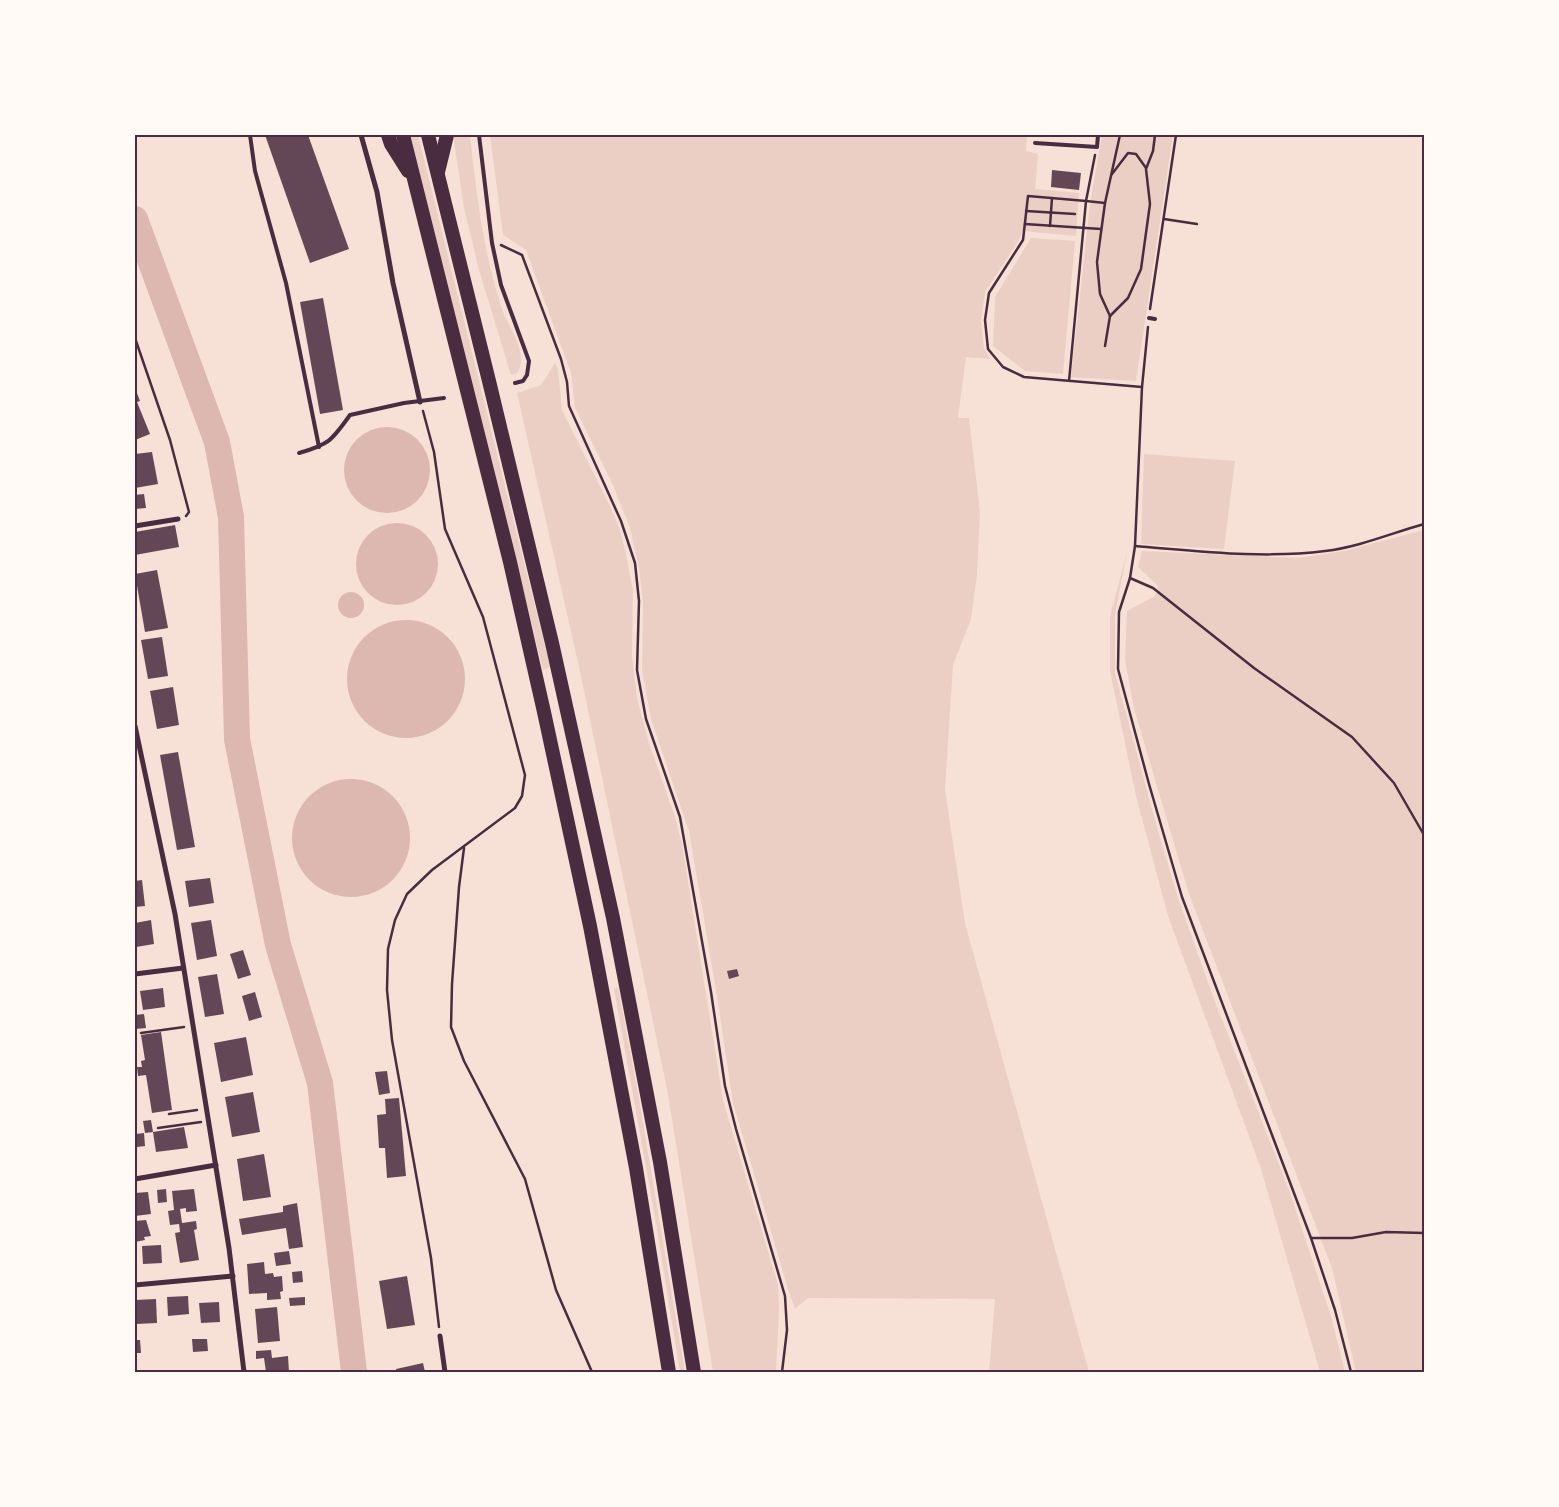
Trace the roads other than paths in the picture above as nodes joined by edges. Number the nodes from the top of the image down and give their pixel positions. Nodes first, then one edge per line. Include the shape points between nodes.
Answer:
1 (250, 135) edge
2 (362, 135) edge
3 (388, 135) edge
4 (403, 135) edge
5 (428, 135) edge
6 (447, 135) edge
7 (479, 135) edge
8 (1098, 135) edge
9 (1035, 143) dead end
10 (437, 175) junction
11 (414, 182) junction
12 (1149, 318) road end
13 (1155, 319) dead end
14 (515, 383) dead end
15 (444, 398) dead end
16 (420, 402) junction
17 (319, 447) junction
18 (299, 453) dead end
19 (178, 519) road end
20 (135, 526) edge
21 (135, 726) edge
22 (138, 760) edge
23 (183, 968) junction
24 (135, 974) edge
25 (216, 1165) junction
26 (135, 1178) edge
27 (233, 1276) junction
28 (135, 1285) edge
29 (440, 1336) road end
30 (244, 1372) edge
31 (445, 1372) edge
32 (669, 1372) edge
33 (694, 1372) edge

1 - 17 lane via 255,172 286,283
2 - 16 street via 377,192 393,283
3 - 11 highway
4 - 11 highway
5 - 10 highway
6 - 10 highway
7 - 14 lane via 492,243 501,285 529,361 527,375 523,381
8 - 9 lane via 1097,146
10 - 33 highway via 552,643 613,918 660,1162
11 - 32 highway via 510,562 590,926 636,1168
12 - 13 lane
15 - 16 lane
16 - 17 lane via 350,415 334,437
17 - 18 lane
19 - 20 street
21 - 22 street
22 - 23 street via 174,914
23 - 24 street
23 - 25 street
25 - 26 street
25 - 27 street
27 - 28 street
27 - 30 street
29 - 31 street

